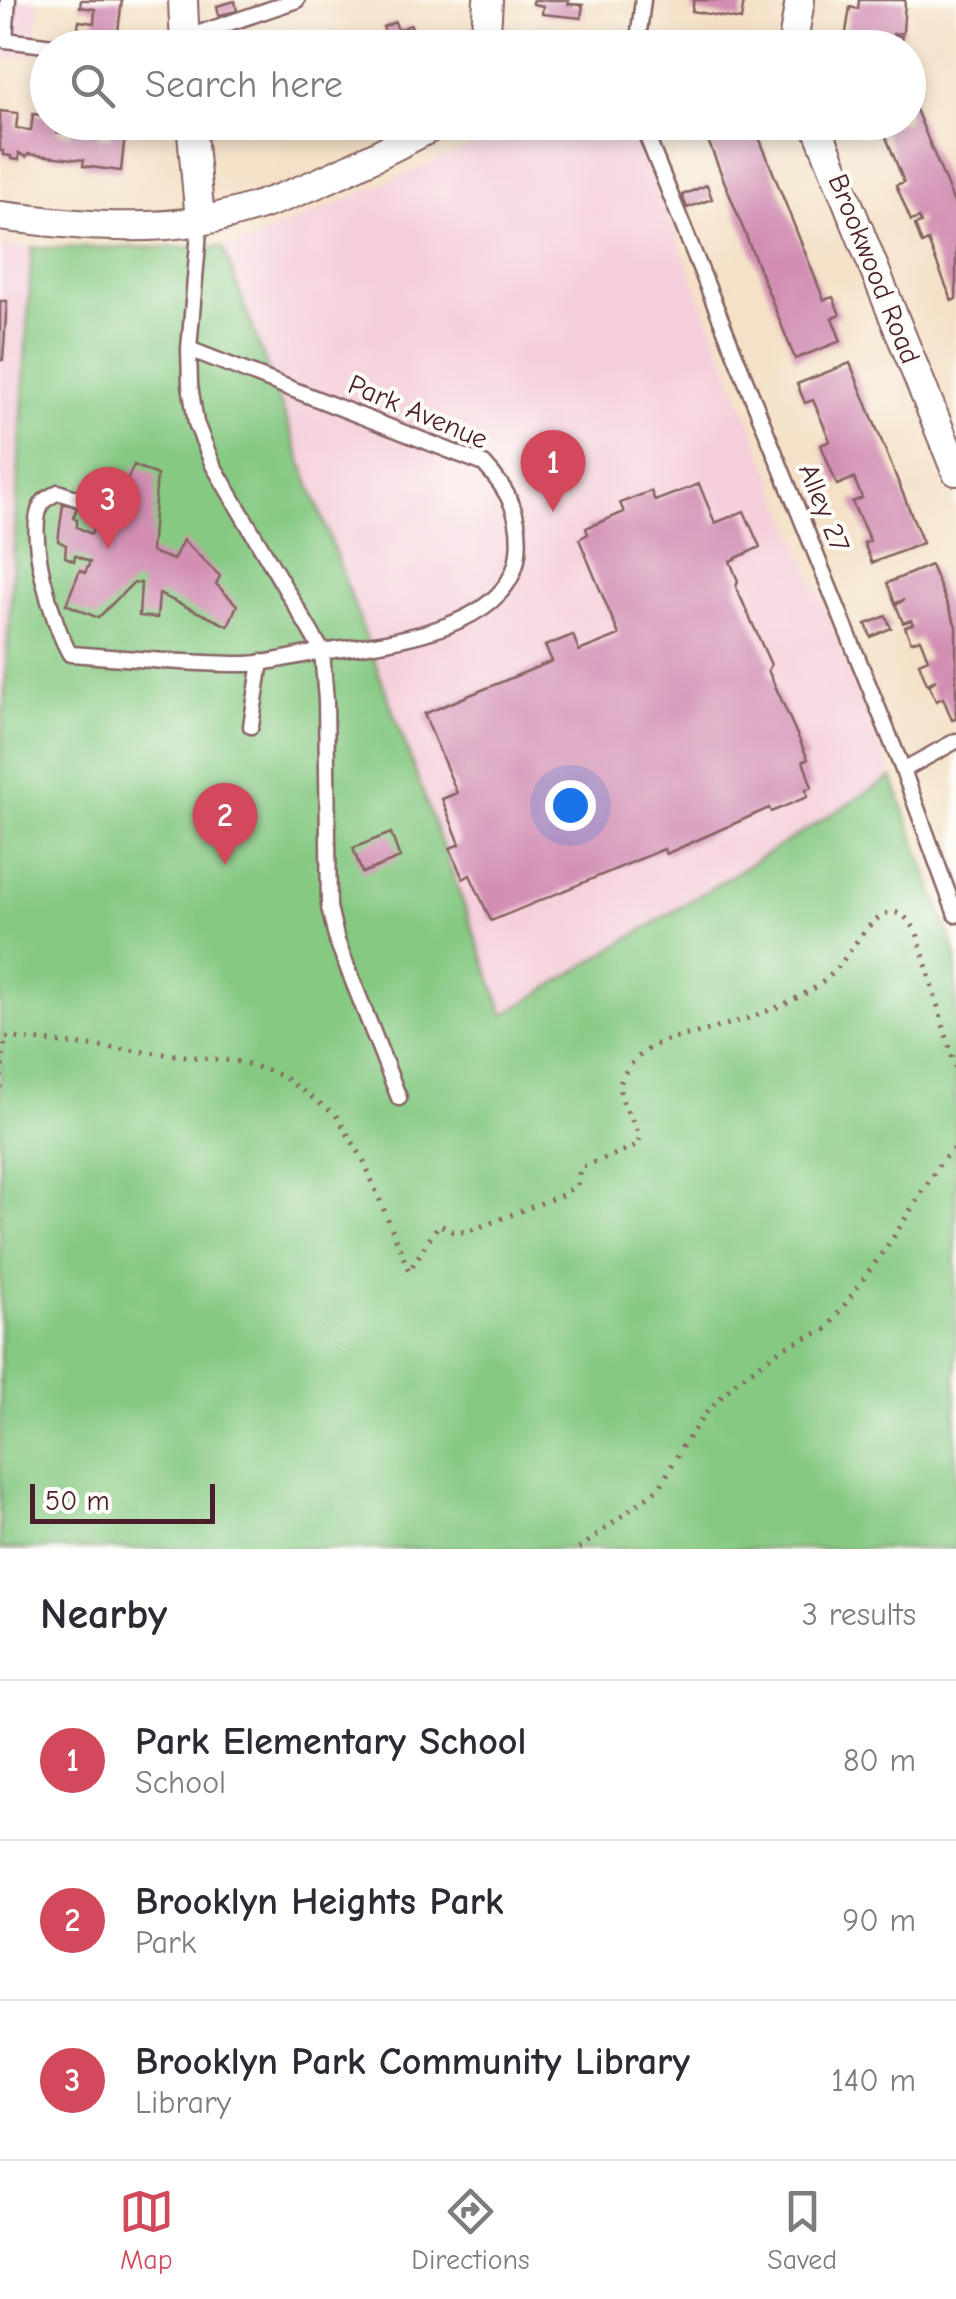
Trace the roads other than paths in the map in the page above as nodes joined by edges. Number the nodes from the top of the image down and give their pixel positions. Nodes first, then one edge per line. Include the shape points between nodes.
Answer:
1 (8, 0) edge
2 (183, 0) edge
3 (297, 0) edge
4 (488, 0) edge
5 (643, 0) edge
6 (800, 0) edge
7 (184, 30) edge
8 (218, 30) edge
9 (486, 30) edge
10 (639, 30) edge
11 (795, 30) edge
12 (2, 40) edge
13 (30, 43) edge
14 (193, 140) edge
15 (407, 140) edge
16 (648, 140) edge
17 (821, 140) edge
18 (0, 216) edge
19 (200, 220) junction
20 (189, 349) junction
21 (956, 470) edge
22 (84, 500) dead end
23 (322, 652) junction
24 (261, 662) junction
25 (250, 726) dead end
26 (956, 741) edge
27 (903, 770) junction
28 (956, 915) edge
29 (399, 1098) dead end

1 - 12 lane
2 - 7 street
3 - 8 lane
4 - 9 street
5 - 10 lane
6 - 11 street
12 - 13 lane
14 - 19 street
15 - 19 street via 340,175
16 - 27 lane, Alley 27
17 - 21 street, Brookwood Road
18 - 19 street via 77,226
19 - 20 lane
20 - 23 lane via 196,422 213,465
20 - 23 lane, Park Avenue via 484,464 514,507 517,563 503,590 482,609 410,639
22 - 24 lane, Park Avenue via 58,492 44,501 37,518 51,616 70,654
23 - 24 lane, Park Avenue
23 - 29 lane via 328,907
24 - 25 lane
26 - 27 lane
27 - 28 lane, Alley 27

